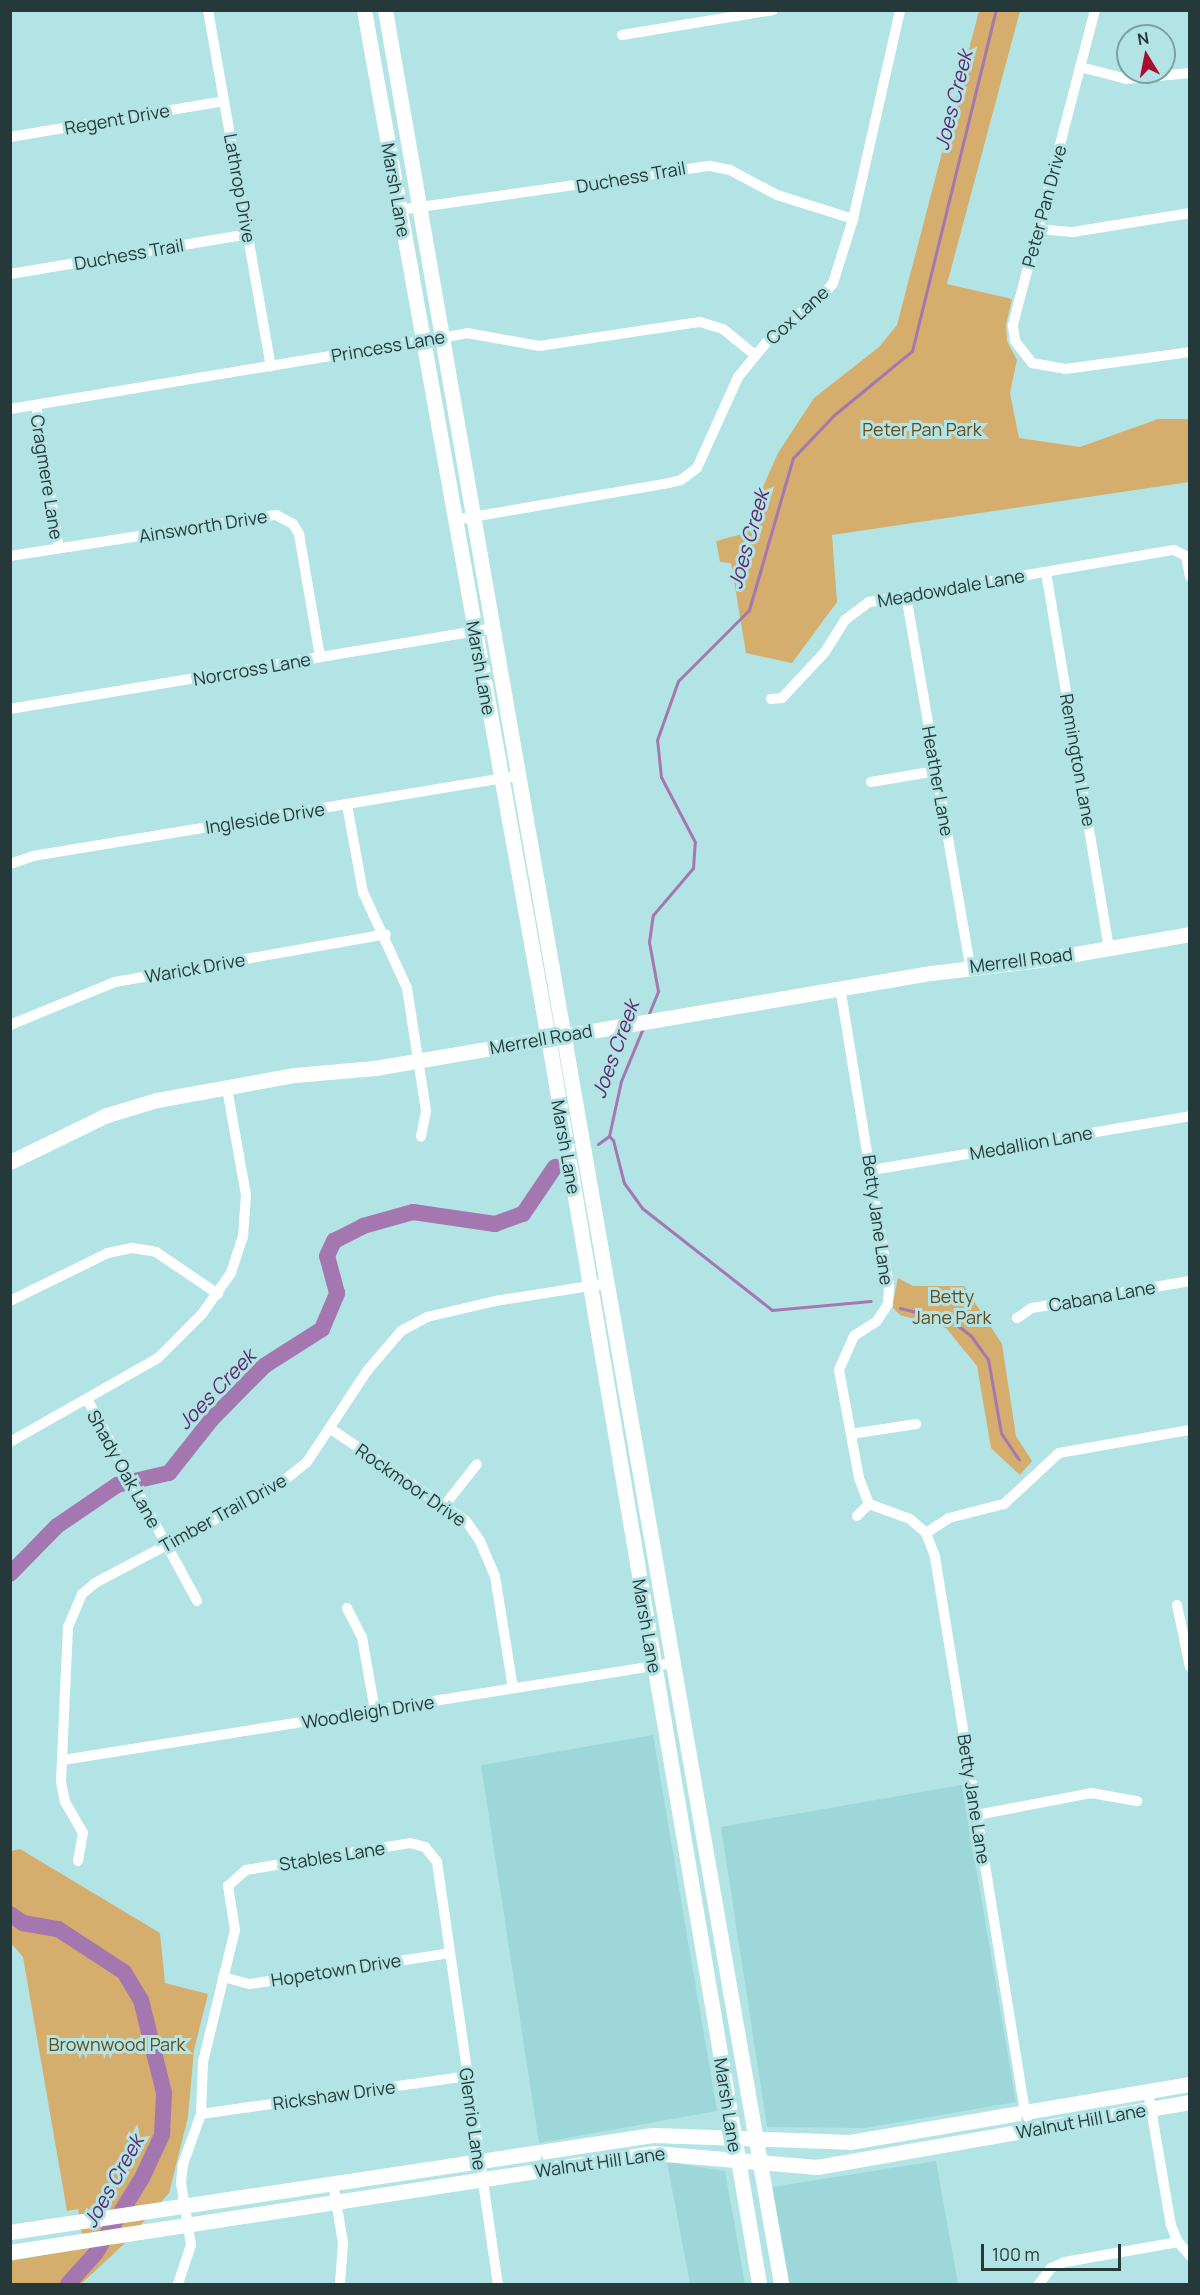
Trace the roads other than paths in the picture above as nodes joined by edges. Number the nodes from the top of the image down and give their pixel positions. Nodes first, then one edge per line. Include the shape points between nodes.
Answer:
1 (208, 10) edge
2 (363, 10) edge
3 (386, 10) edge
4 (773, 10) edge
5 (900, 10) edge
6 (1095, 10) edge
7 (622, 35) dead end
8 (1080, 67) junction
9 (1190, 72) edge
10 (224, 101) junction
11 (405, 118) junction
12 (383, 122) junction
13 (10, 137) edge
14 (420, 205) junction
15 (399, 210) junction
16 (1190, 213) edge
17 (853, 219) junction
18 (1037, 229) junction
19 (248, 234) junction
20 (10, 274) edge
21 (443, 337) junction
22 (423, 340) junction
23 (1190, 352) edge
24 (755, 355) junction
25 (271, 366) junction
26 (36, 405) junction
27 (10, 409) edge
28 (474, 517) junction
29 (455, 520) junction
30 (59, 548) junction
31 (10, 556) edge
32 (1046, 572) junction
33 (1190, 577) edge
34 (906, 595) junction
35 (494, 628) junction
36 (475, 632) junction
37 (320, 657) junction
38 (771, 699) dead end
39 (10, 709) edge
40 (936, 771) junction
41 (520, 775) junction
42 (501, 779) junction
43 (871, 782) dead end
44 (348, 805) junction
45 (10, 864) edge
46 (386, 934) junction
47 (1190, 934) edge
48 (1109, 948) junction
49 (970, 967) junction
50 (840, 987) junction
51 (10, 1025) edge
52 (566, 1035) junction
53 (548, 1038) junction
54 (418, 1060) junction
55 (227, 1088) junction
56 (1190, 1116) edge
57 (421, 1137) dead end
58 (10, 1162) edge
59 (872, 1170) junction
60 (1190, 1281) edge
61 (609, 1283) junction
62 (589, 1284) junction
63 (218, 1294) junction
64 (10, 1301) edge
65 (1017, 1318) dead end
66 (87, 1399) junction
67 (916, 1424) dead end
68 (331, 1429) junction
69 (1190, 1430) edge
70 (851, 1434) junction
71 (10, 1442) edge
72 (477, 1464) dead end
73 (642, 1479) junction
74 (623, 1482) junction
75 (869, 1504) junction
76 (444, 1506) junction
77 (857, 1516) dead end
78 (926, 1533) junction
79 (166, 1545) junction
80 (197, 1601) dead end
81 (1177, 1605) dead end
82 (347, 1608) dead end
83 (673, 1664) junction
84 (654, 1666) junction
85 (1190, 1667) edge
86 (513, 1689) junction
87 (375, 1711) junction
88 (63, 1760) junction
89 (1137, 1801) dead end
90 (977, 1815) junction
91 (701, 1827) junction
92 (682, 1831) junction
93 (78, 1862) dead end
94 (450, 1953) junction
95 (723, 1955) junction
96 (703, 1958) junction
97 (223, 1977) junction
98 (467, 2076) junction
99 (1190, 2084) edge
100 (1148, 2091) junction
101 (1190, 2102) edge
102 (1151, 2109) junction
103 (1025, 2112) junction
104 (201, 2114) junction
105 (1028, 2130) junction
106 (917, 2131) junction
107 (733, 2138) junction
108 (754, 2140) junction
109 (595, 2143) junction
110 (920, 2149) junction
111 (737, 2160) junction
112 (479, 2161) junction
113 (598, 2162) junction
114 (758, 2163) junction
115 (481, 2179) junction
116 (333, 2183) junction
117 (337, 2201) junction
118 (184, 2206) junction
119 (187, 2224) junction
120 (10, 2232) edge
121 (1178, 2242) junction
122 (10, 2252) edge
123 (1190, 2256) edge
124 (178, 2284) edge
125 (340, 2284) edge
126 (498, 2284) edge
127 (759, 2284) edge
128 (781, 2284) edge
129 (1039, 2284) edge

1 - 10 street, Lathrop Drive
2 - 12 main road, Marsh Lane
3 - 11 main road, Marsh Lane
4 - 7 street
5 - 17 street, Cox Lane
6 - 8 street, Peter Pan Drive
8 - 9 street via 1127,79
8 - 18 street, Peter Pan Drive
10 - 13 street, Regent Drive
10 - 19 street, Lathrop Drive
11 - 12 main road
11 - 14 main road, Marsh Lane
12 - 15 main road, Marsh Lane
14 - 15 street, Duchess Trail
14 - 17 street, Duchess Trail via 508,198 710,165 730,170 777,195
14 - 21 main road, Marsh Lane
15 - 22 main road, Marsh Lane
16 - 18 street via 1073,232
17 - 24 street, Cox Lane via 829,289
18 - 23 street, Peter Pan Drive via 1013,332 1019,350 1032,363 1065,369
19 - 20 street, Duchess Trail
19 - 25 street, Lathrop Drive
21 - 22 street, Princess Lane
21 - 24 street, Princess Lane via 480,333 539,346 700,322 723,329
21 - 28 main road, Marsh Lane
22 - 25 street, Princess Lane
22 - 29 main road, Marsh Lane
24 - 28 street, Cox Lane via 723,403 701,461 689,475 669,483
25 - 26 street, Princess Lane
26 - 27 street, Princess Lane
26 - 30 street, Cragmere Lane
28 - 29 street, Cox Lane
28 - 35 main road, Marsh Lane
29 - 36 main road, Marsh Lane
30 - 31 street, Ainsworth Drive
30 - 37 street, Ainsworth Drive via 269,514 285,518 299,534
32 - 33 street, Meadowdale Lane via 1174,550 1186,556
32 - 34 street, Meadowdale Lane
32 - 48 street, Remington Lane
34 - 38 street, Meadowdale Lane via 869,602 854,610 812,668 782,698
34 - 40 street, Heather Lane
35 - 36 street, Norcross Lane
35 - 41 main road, Marsh Lane
36 - 37 street, Norcross Lane
36 - 42 main road, Marsh Lane
37 - 39 street, Norcross Lane
40 - 43 street
40 - 49 street, Heather Lane
41 - 42 street, Ingleside Drive
41 - 52 main road, Marsh Lane
42 - 44 street, Ingleside Drive
42 - 53 main road, Marsh Lane
44 - 45 street, Ingleside Drive via 33,856
44 - 46 street via 363,892
46 - 51 street, Warick Drive via 115,982
46 - 54 street via 407,988
47 - 48 main road, Merrell Road
48 - 49 main road, Merrell Road
49 - 50 main road, Merrell Road
50 - 52 main road, Merrell Road
50 - 59 street, Betty Jane Lane
52 - 53 main road, Merrell Road
52 - 61 main road, Marsh Lane
53 - 54 main road, Merrell Road
53 - 62 main road, Marsh Lane
54 - 55 main road, Merrell Road
54 - 57 street via 426,1111
55 - 58 main road, Merrell Road via 124,1109
55 - 63 street via 246,1195 246,1218 231,1273
56 - 59 street, Medallion Lane
59 - 70 street, Betty Jane Lane via 888,1304 877,1321 854,1336 839,1370
60 - 65 street, Cabana Lane via 1032,1308
61 - 62 street, Timber Trail Drive
61 - 73 main road, Marsh Lane
62 - 68 street, Timber Trail Drive via 427,1317 401,1331 367,1371
62 - 74 main road, Marsh Lane
63 - 64 street via 156,1252 132,1248 108,1253
63 - 66 street via 158,1358
66 - 71 street
66 - 79 street, Shady Oak Lane
67 - 70 street
68 - 76 street, Rockmoor Drive
68 - 79 street, Timber Trail Drive via 308,1462 276,1486
69 - 78 street via 1059,1453 1047,1459 1025,1487 1004,1504 949,1518
70 - 75 street, Betty Jane Lane via 859,1478
72 - 76 street
73 - 74 main road
73 - 83 main road, Marsh Lane
74 - 84 main road, Marsh Lane
75 - 77 street
75 - 78 street via 910,1518
76 - 86 street, Rockmoor Drive via 466,1521 480,1541 495,1576
78 - 90 street, Betty Jane Lane via 935,1557
79 - 80 street, Shady Oak Lane
79 - 88 street, Timber Trail Drive via 95,1583 75,1606 68,1627
81 - 85 street
82 - 87 street via 362,1637
83 - 84 street, Woodleigh Drive
83 - 91 main road, Marsh Lane
84 - 86 street, Woodleigh Drive
84 - 92 main road, Marsh Lane
86 - 87 street, Woodleigh Drive
87 - 88 street, Woodleigh Drive
88 - 93 street, Timber Trail Drive via 65,1802 83,1833
89 - 90 street via 1091,1793
90 - 103 street, Betty Jane Lane
91 - 92 main road
91 - 95 main road, Marsh Lane
92 - 96 main road, Marsh Lane
94 - 97 street, Hopetown Drive via 250,1983
94 - 97 street, Stables Lane via 437,1862 425,1847 410,1843 240,1872 228,1886 236,1930
94 - 98 street, Glenrio Lane
95 - 96 main road
95 - 108 main road, Marsh Lane
96 - 107 main road, Marsh Lane
97 - 104 street via 203,2062
98 - 104 street, Rickshaw Drive
98 - 112 street, Glenrio Lane
99 - 100 main road, Walnut Hill Lane
100 - 102 street
100 - 103 main road, Walnut Hill Lane
101 - 102 main road, Walnut Hill Lane
102 - 105 main road, Walnut Hill Lane
102 - 121 street via 1171,2225
103 - 105 street, Betty Jane Lane
103 - 106 main road, Walnut Hill Lane
104 - 118 street via 183,2164
105 - 110 main road, Walnut Hill Lane
106 - 108 main road, Walnut Hill Lane via 850,2142
106 - 110 main road
107 - 108 main road, Walnut Hill Lane
107 - 109 main road, Walnut Hill Lane via 673,2134
107 - 111 main road, Marsh Lane
108 - 114 main road, Marsh Lane
109 - 112 main road, Walnut Hill Lane
109 - 113 main road
110 - 114 main road, Walnut Hill Lane via 817,2167
111 - 113 main road, Walnut Hill Lane via 664,2152
111 - 114 main road, Walnut Hill Lane
111 - 127 main road, Marsh Lane
112 - 115 street, Glenrio Lane
112 - 116 main road, Walnut Hill Lane
113 - 115 main road, Walnut Hill Lane
114 - 128 main road, Marsh Lane
115 - 117 main road, Walnut Hill Lane
115 - 126 street, Glenrio Lane
116 - 117 street
116 - 118 main road, Walnut Hill Lane
117 - 119 main road, Walnut Hill Lane
117 - 125 street via 343,2243
118 - 119 street
118 - 120 main road, Walnut Hill Lane
119 - 122 main road, Walnut Hill Lane
119 - 124 street via 191,2246
121 - 123 street
121 - 129 street via 1056,2265

